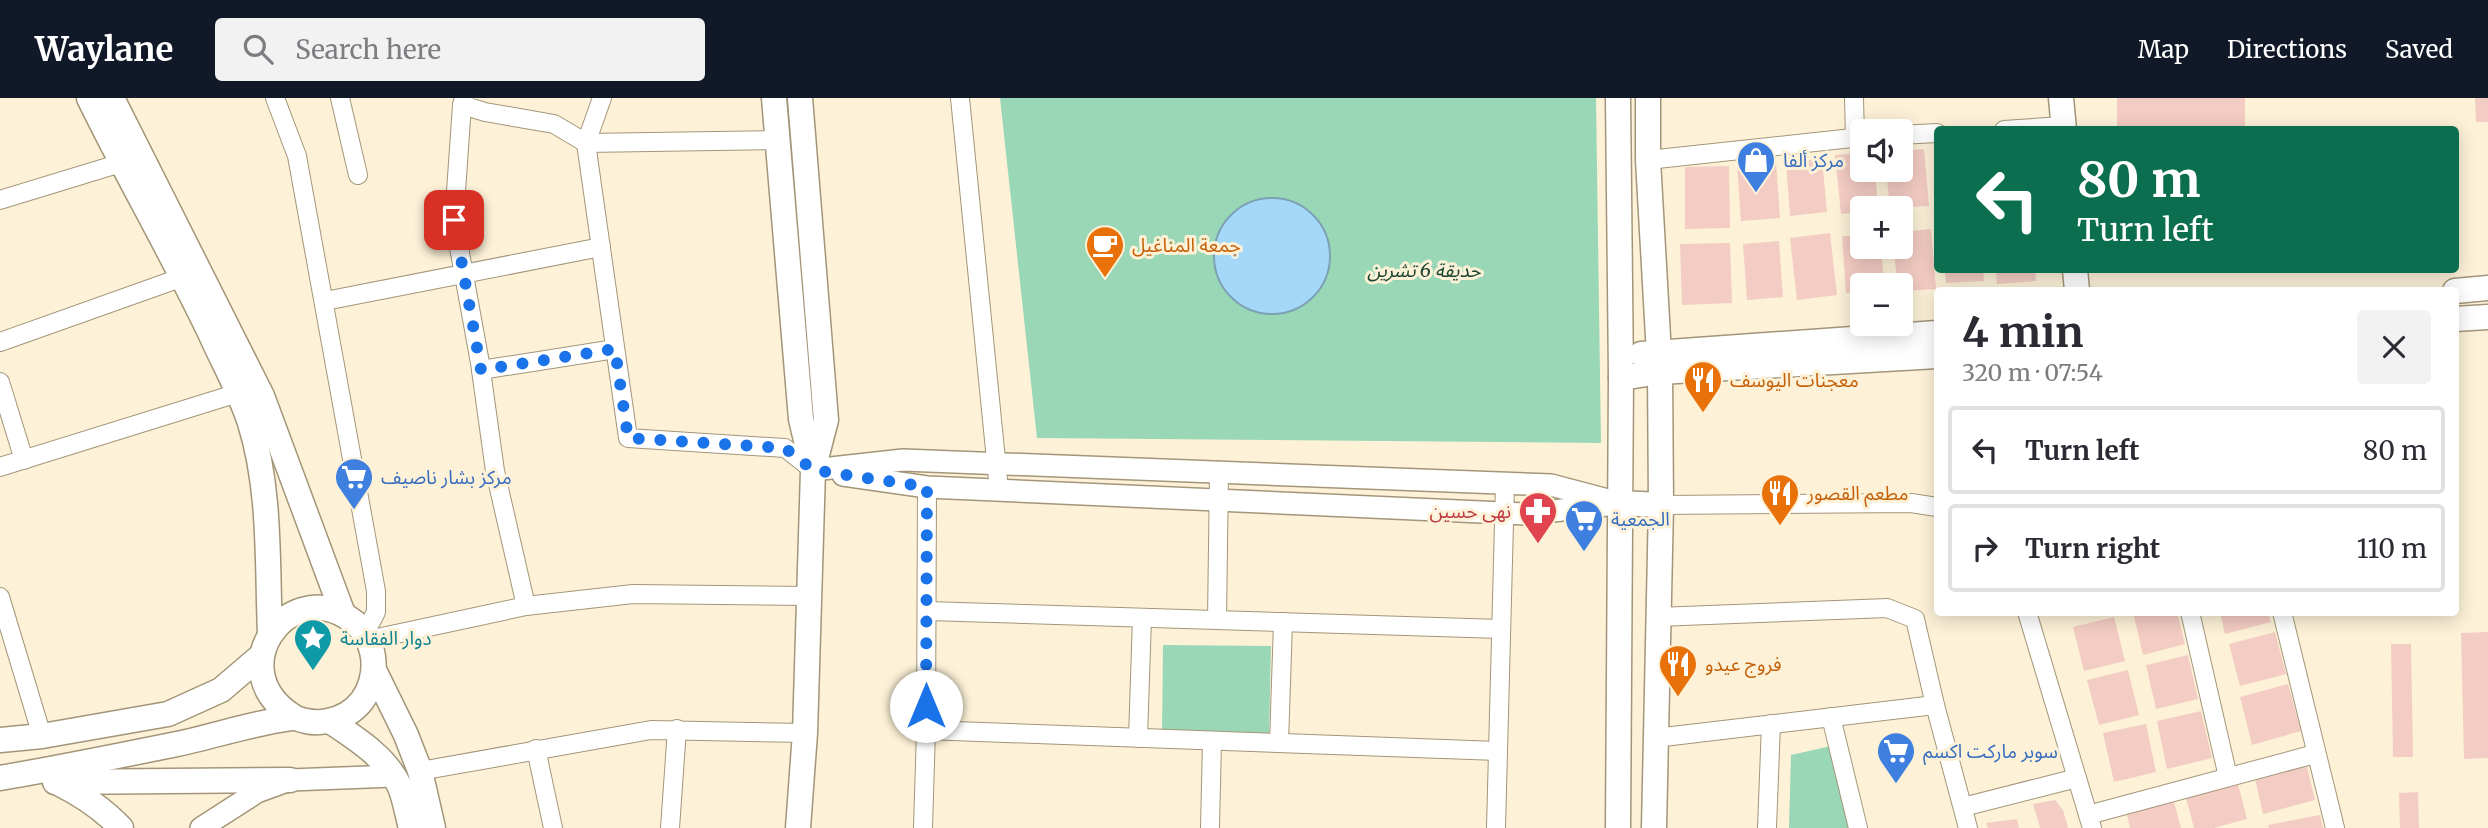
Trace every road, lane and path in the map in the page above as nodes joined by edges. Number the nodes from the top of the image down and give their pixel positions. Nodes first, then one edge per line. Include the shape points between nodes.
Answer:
1 (89, 98) edge
2 (112, 98) edge
3 (275, 98) edge
4 (340, 98) edge
5 (602, 98) edge
6 (774, 98) edge
7 (800, 98) edge
8 (960, 98) edge
9 (1618, 98) edge
10 (1648, 98) edge
11 (1854, 98) edge
12 (2061, 98) edge
13 (463, 102) edge
14 (1856, 119) edge
15 (2063, 126) edge
16 (1934, 133) edge
17 (1913, 134) edge
18 (1850, 138) edge
19 (778, 140) junction
20 (586, 143) junction
21 (1648, 160) junction
22 (121, 163) junction
23 (358, 175) dead end
24 (1, 198) edge
25 (601, 247) junction
26 (463, 275) junction
27 (183, 277) junction
28 (2488, 288) edge
29 (2459, 291) edge
30 (325, 301) junction
31 (2488, 317) edge
32 (2459, 319) edge
33 (1934, 333) edge
34 (0, 342) edge
35 (615, 349) junction
36 (1934, 356) edge
37 (1659, 362) junction
38 (1620, 367) junction
39 (481, 370) junction
40 (0, 382) edge
41 (238, 393) junction
42 (23, 460) junction
43 (996, 464) junction
44 (0, 467) edge
45 (813, 470) junction
46 (1219, 472) junction
47 (1505, 484) junction
48 (927, 487) junction
49 (999, 490) junction
50 (1219, 500) junction
51 (1619, 503) junction
52 (1661, 505) junction
53 (1934, 507) edge
54 (1505, 513) junction
55 (808, 596) junction
56 (0, 597) edge
57 (526, 606) junction
58 (927, 611) junction
59 (343, 614) junction
60 (2027, 616) edge
61 (2191, 616) edge
62 (2283, 616) edge
63 (1657, 617) junction
64 (1142, 618) junction
65 (1217, 620) junction
66 (1283, 622) junction
67 (1502, 629) junction
68 (367, 637) junction
69 (266, 645) junction
70 (374, 670) junction
71 (1935, 705) junction
72 (294, 717) junction
73 (1831, 717) junction
74 (330, 721) junction
75 (1771, 724) junction
76 (677, 729) junction
77 (926, 730) junction
78 (805, 733) junction
79 (42, 736) junction
80 (1138, 738) junction
81 (1655, 738) junction
82 (0, 740) edge
83 (1212, 741) junction
84 (1279, 743) junction
85 (536, 749) junction
86 (1498, 751) junction
87 (2315, 754) junction
88 (420, 771) junction
89 (26, 774) junction
90 (394, 776) junction
91 (2228, 777) junction
92 (0, 778) edge
93 (2077, 778) junction
94 (290, 780) junction
95 (55, 782) junction
96 (1963, 807) junction
97 (2090, 821) edge
98 (210, 825) edge
99 (121, 828) edge
100 (411, 828) edge
101 (433, 828) edge
102 (553, 828) edge
103 (670, 828) edge
104 (798, 828) edge
105 (923, 828) edge
106 (1210, 828) edge
107 (1496, 828) edge
108 (1618, 828) edge
109 (1654, 828) edge
110 (1767, 828) edge
111 (1858, 828) edge
112 (1968, 828) edge
113 (2335, 828) edge

1 - 22 main road
2 - 59 main road via 262,396
3 - 30 street via 297,156
4 - 23 street
5 - 20 street
6 - 19 main road
7 - 45 main road via 826,420
8 - 43 street
9 - 38 main road
10 - 21 main road
11 - 14 street
12 - 15 main road
13 - 20 street via 485,112 554,124
13 - 26 street via 454,220
16 - 17 street
18 - 21 street
19 - 20 street
19 - 45 main road via 801,419
20 - 25 street
21 - 37 main road
22 - 24 street
22 - 27 main road
25 - 26 street
25 - 35 street
26 - 30 street
26 - 39 street
27 - 34 street
27 - 41 main road
28 - 29 main road
30 - 68 street via 376,591 376,612
31 - 32 main road
33 - 37 main road
35 - 39 street
35 - 45 street via 628,438 785,448
36 - 37 main road
37 - 38 main road
37 - 52 main road
38 - 51 main road
39 - 57 street via 495,471
40 - 42 street
41 - 42 street
41 - 69 main road via 250,423 266,517
42 - 44 street
43 - 45 street via 903,460
43 - 46 street
43 - 49 street
45 - 48 street
45 - 55 main road
46 - 47 street
46 - 50 street
47 - 51 street via 1551,485
47 - 54 street
48 - 49 street
48 - 58 street
49 - 50 street
50 - 54 street
50 - 65 street
51 - 52 main road
51 - 54 street
51 - 108 main road
52 - 53 street
52 - 63 main road
54 - 67 street
55 - 57 street via 633,594
55 - 78 main road
56 - 79 street
57 - 68 street
58 - 64 street
58 - 77 street
59 - 68 main road
59 - 69 main road via 327,609 295,613 281,622
60 - 93 street
61 - 91 street
62 - 87 street
63 - 71 street via 1887,608 1914,619
63 - 81 main road
64 - 65 street
64 - 80 street
65 - 66 street
66 - 67 street
66 - 84 street
67 - 86 street
68 - 70 main road
69 - 72 main road via 261,670 268,692
69 - 79 main road via 221,690 168,714
70 - 74 main road via 360,703
70 - 88 main road
71 - 73 street
71 - 96 street
72 - 74 main road
72 - 89 main road
73 - 75 street
73 - 111 street
74 - 90 main road via 378,757
75 - 81 street
75 - 110 street
76 - 78 street
76 - 85 street
76 - 103 street
77 - 80 street
77 - 105 street
78 - 104 main road
79 - 82 main road
80 - 83 street
81 - 109 main road
83 - 84 street
83 - 106 street
84 - 86 street
85 - 88 street
85 - 102 street
86 - 107 street
87 - 91 street
87 - 113 street
88 - 101 main road
89 - 92 main road
89 - 95 main road
90 - 94 street
90 - 100 main road
91 - 97 street
93 - 96 street
93 - 97 street
94 - 95 main road
94 - 98 street via 257,792
95 - 99 main road via 82,795
96 - 112 street

